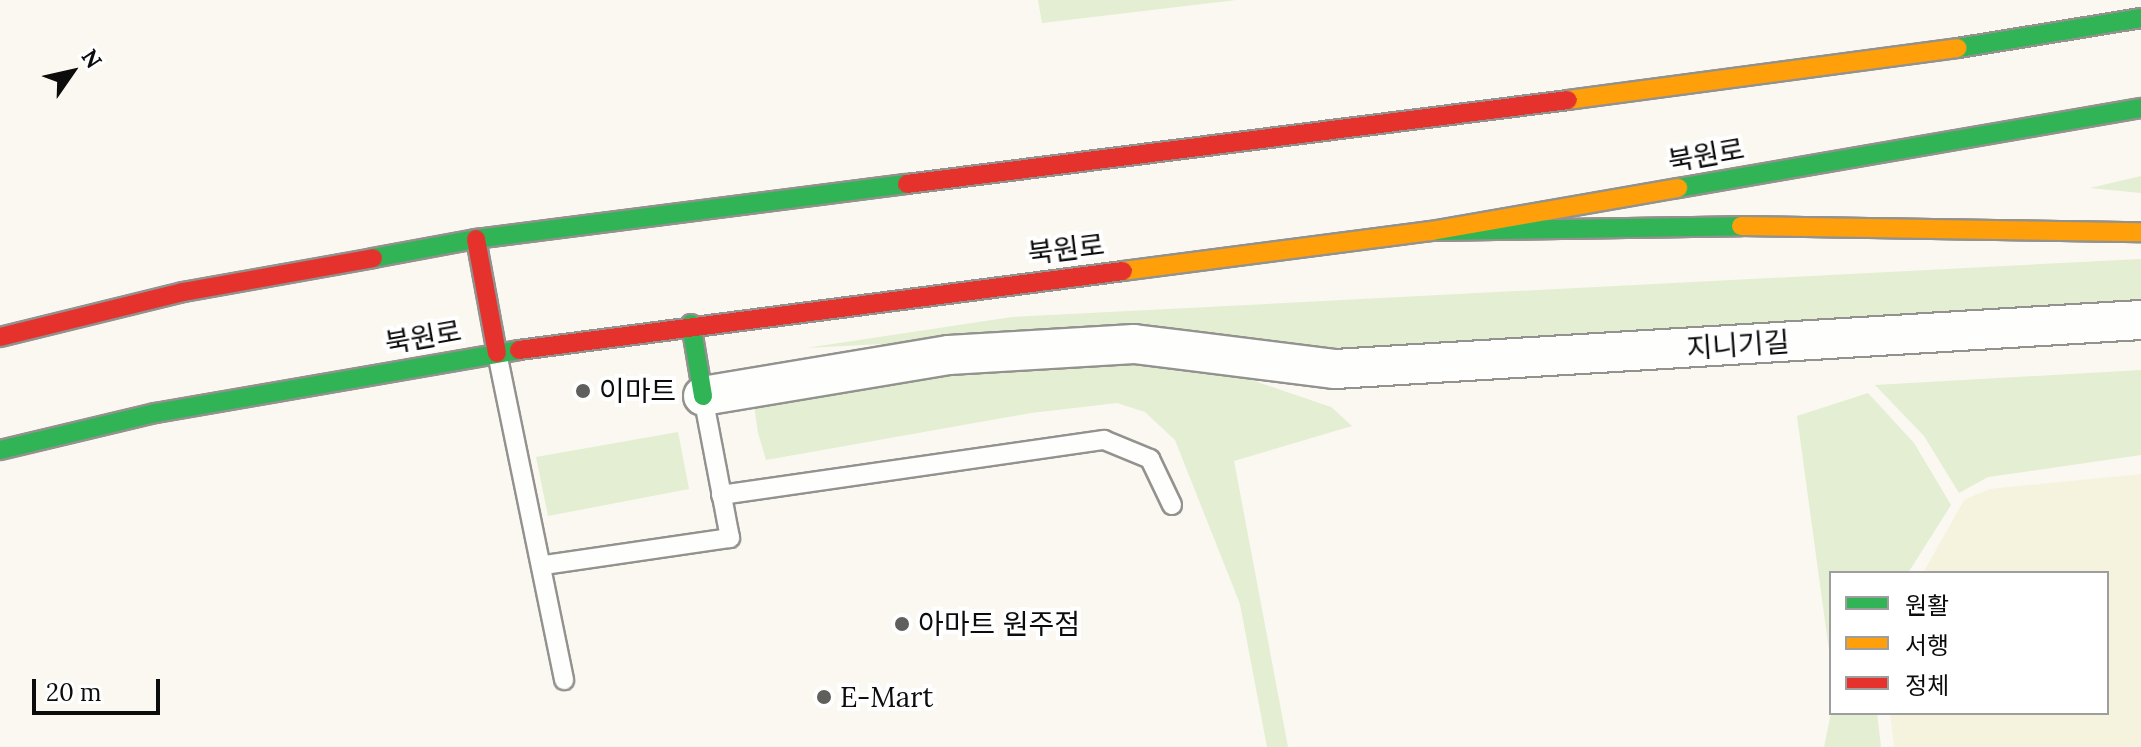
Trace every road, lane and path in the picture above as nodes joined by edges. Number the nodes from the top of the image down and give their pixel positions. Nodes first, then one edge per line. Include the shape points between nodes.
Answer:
1 (2141, 18) edge
2 (2141, 108) edge
3 (1431, 231) junction
4 (2141, 232) edge
5 (476, 239) junction
6 (2141, 320) edge
7 (691, 324) junction
8 (0, 337) edge
9 (497, 353) junction
10 (703, 396) junction
11 (0, 450) edge
12 (721, 495) junction
13 (1172, 505) dead end
14 (544, 565) junction
15 (564, 680) dead end

1 - 5 main road via 1881,60
2 - 3 main road, 북원로
3 - 4 main road via 1745,226
3 - 7 main road, 북원로
5 - 8 main road via 183,292
5 - 9 main road
6 - 10 street, 지니기길 via 1335,369 1134,344 949,355
7 - 9 main road, 북원로
7 - 10 main road
9 - 11 main road, 북원로 via 155,413
9 - 14 lane
10 - 12 lane
12 - 13 lane via 1104,440 1150,459
12 - 14 lane via 730,538
14 - 15 lane

